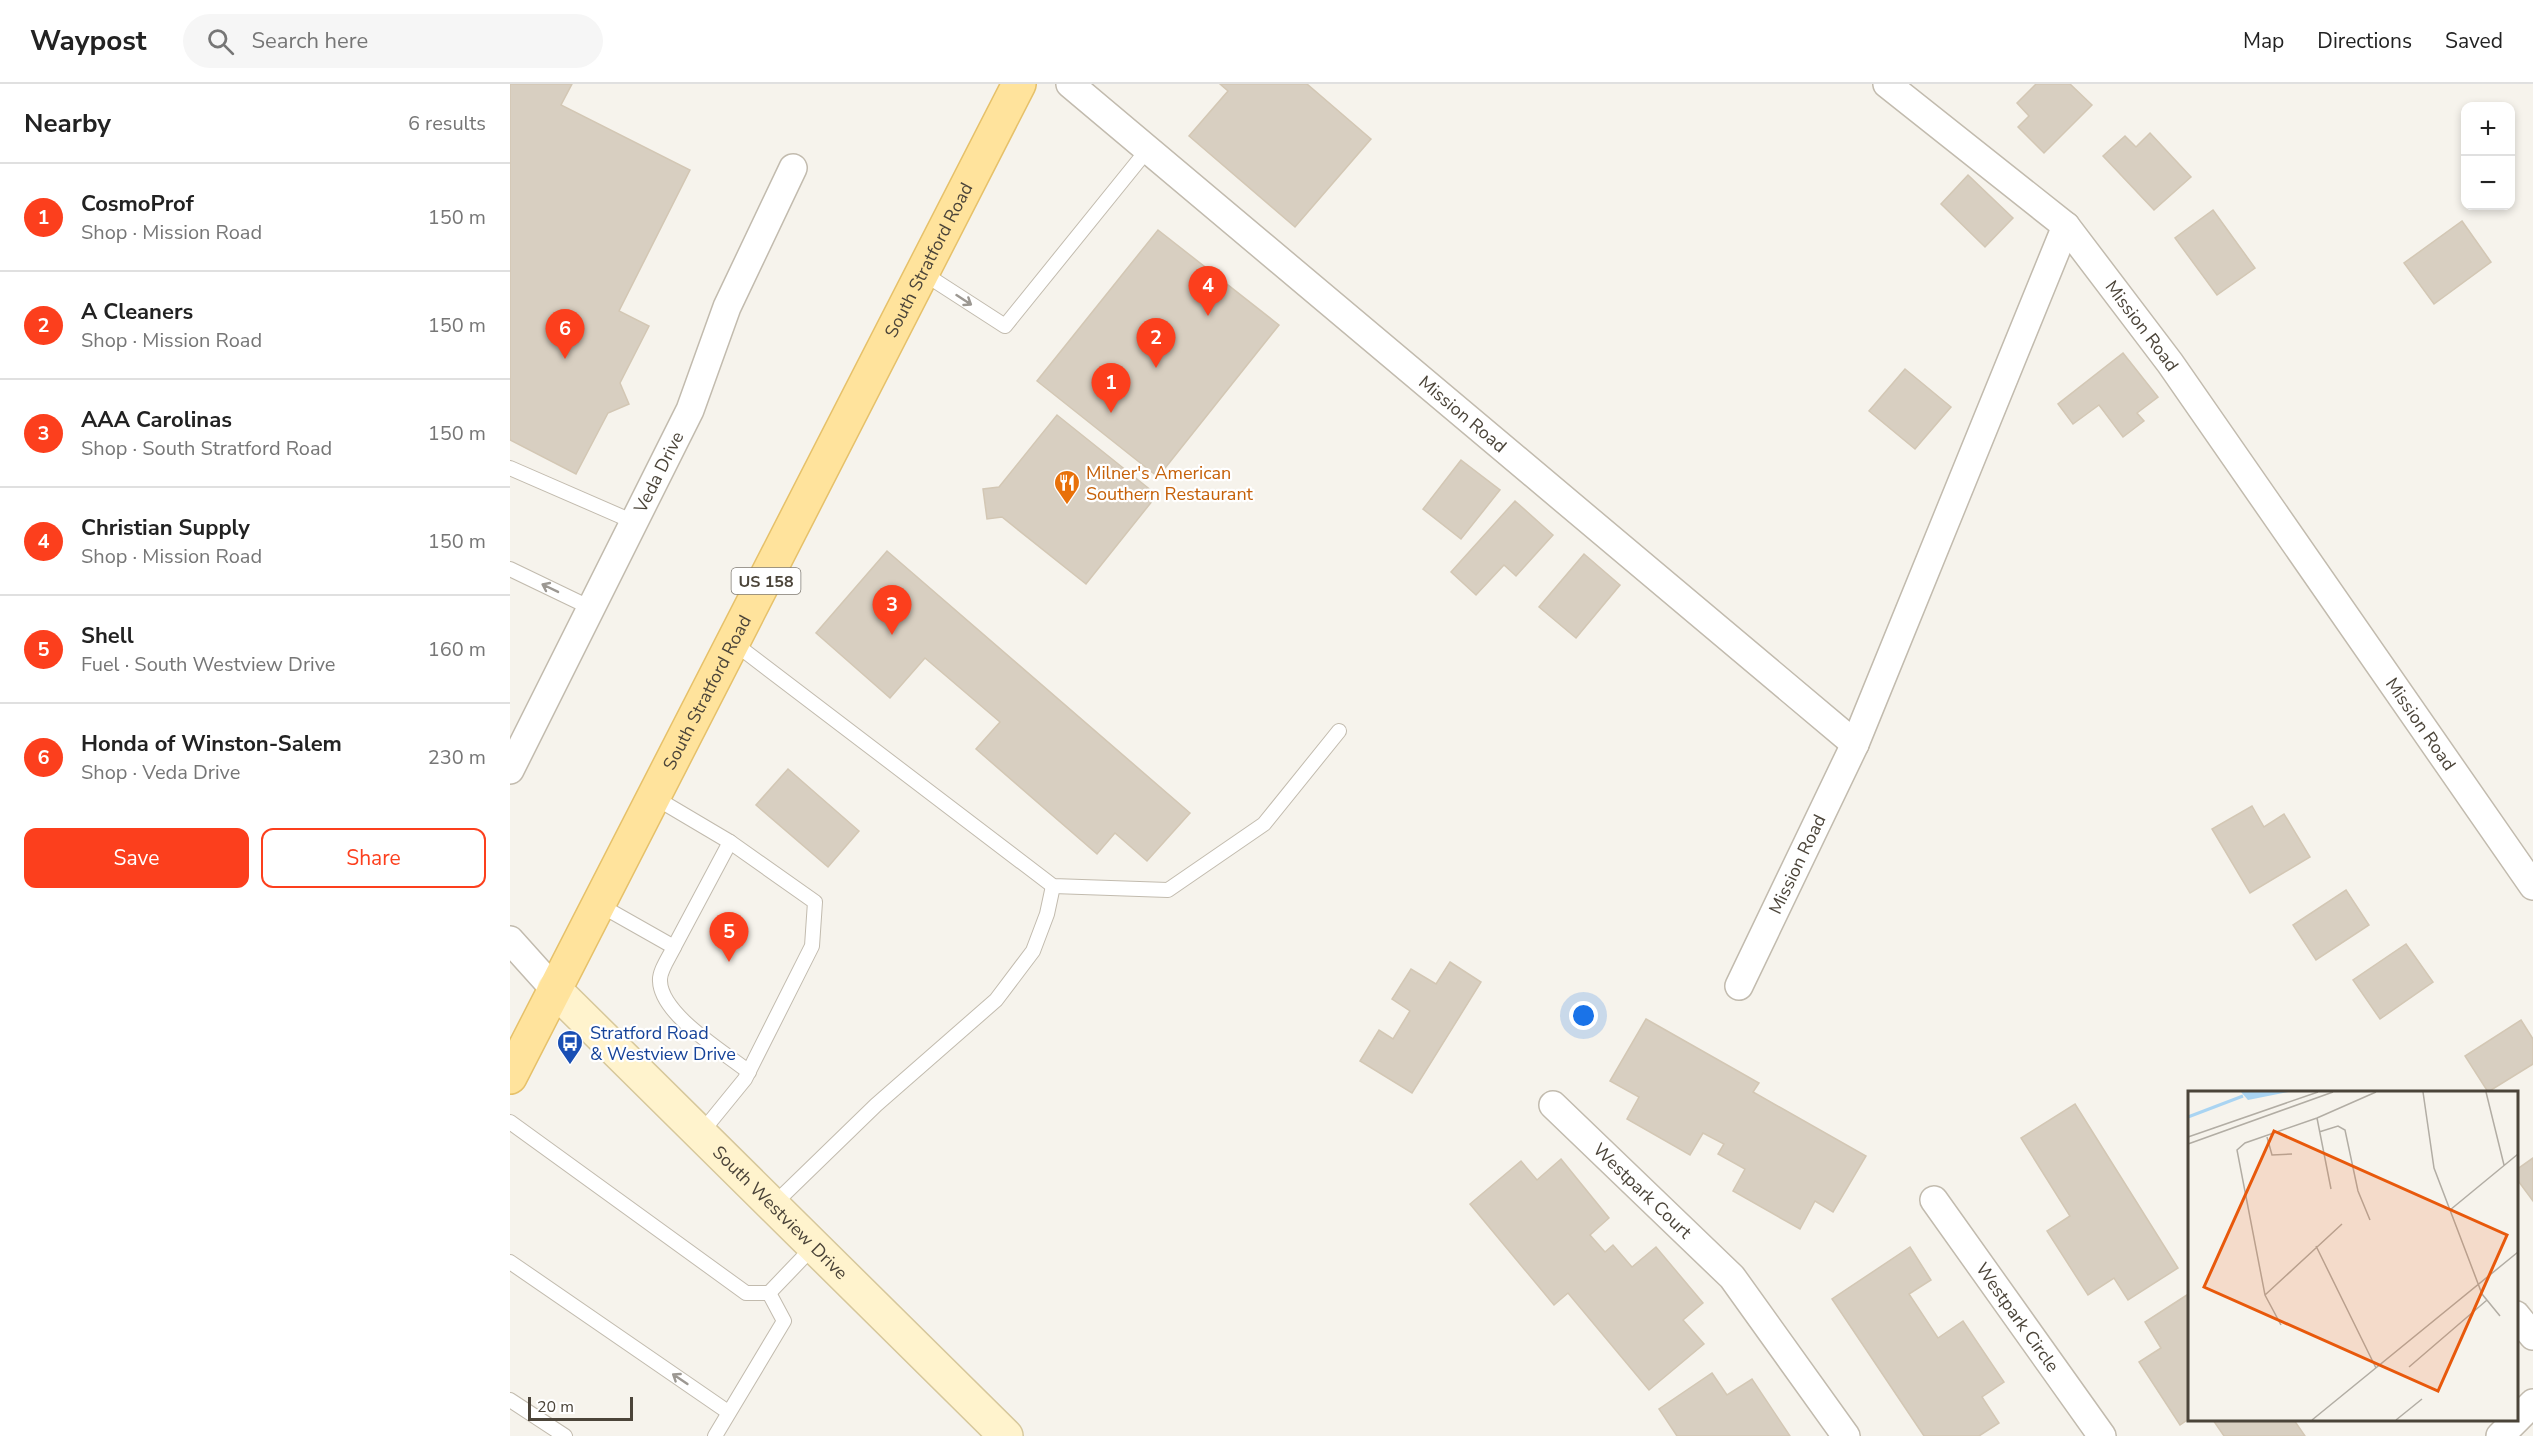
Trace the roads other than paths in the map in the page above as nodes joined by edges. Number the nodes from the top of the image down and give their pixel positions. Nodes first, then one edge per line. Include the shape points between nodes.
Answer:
1 (1019, 84) edge
2 (1070, 84) edge
3 (1887, 84) edge
4 (1148, 150) junction
5 (793, 168) dead end
6 (2066, 226) junction
7 (923, 273) junction
8 (510, 468) edge
9 (634, 522) junction
10 (510, 569) edge
11 (591, 608) junction
12 (734, 643) junction
13 (1339, 731) dead end
14 (1855, 744) junction
15 (513, 757) edge
16 (654, 797) junction
17 (730, 842) junction
18 (1053, 886) junction
19 (2533, 886) edge
20 (598, 904) junction
21 (510, 940) edge
22 (674, 947) junction
23 (1739, 986) dead end
24 (554, 988) junction
25 (749, 1072) junction
26 (510, 1077) edge
27 (1553, 1105) dead end
28 (510, 1122) edge
29 (701, 1133) junction
30 (1934, 1200) dead end
31 (773, 1205) junction
32 (814, 1246) junction
33 (510, 1262) edge
34 (769, 1293) junction
35 (2518, 1317) edge
36 (2533, 1336) edge
37 (510, 1400) edge
38 (2533, 1403) edge
39 (729, 1412) junction
40 (2518, 1418) edge
41 (2515, 1421) edge
42 (1003, 1434) edge
43 (565, 1436) edge
44 (715, 1436) edge
45 (1846, 1436) edge
46 (2102, 1436) edge
47 (2500, 1436) edge

1 - 7 main road, South Stratford Road / US 158
2 - 4 street, Mission Road
3 - 6 street
7 -> 4 lane via 1005,326
4 - 14 street, Mission Road
5 - 9 street, Veda Drive via 726,307 690,410
6 - 14 street, Mission Road
6 - 19 street, Mission Road via 2170,363
7 - 12 main road, South Stratford Road / US 158
8 - 9 lane
9 - 11 street, Veda Drive
11 -> 10 lane
11 - 15 street, Veda Drive
12 - 16 main road, South Stratford Road / US 158
12 - 18 lane
13 - 18 lane via 1264,824 1168,890
14 - 23 street, Mission Road
16 - 17 lane
16 - 20 main road, South Stratford Road / US 158
17 - 22 lane
17 - 25 lane via 815,902 812,946
18 - 31 lane via 1033,951 996,1000 876,1105
20 - 22 lane
20 - 24 main road, South Stratford Road / US 158
21 - 24 street
22 - 25 lane via 659,979 664,1001
24 - 26 main road, South Stratford Road / US 158
24 - 29 street, South Westview Drive
25 - 29 lane
27 - 45 street, Westpark Court via 1732,1277
28 - 34 lane via 746,1293
29 - 31 street, South Westview Drive
30 - 46 street, Westpark Circle
31 - 32 street, South Westview Drive
32 - 34 lane
32 - 42 street, South Westview Drive
39 -> 33 lane
34 - 39 lane via 784,1321
35 - 36 street
37 - 43 lane
38 - 40 street
39 - 44 lane
41 - 47 street

